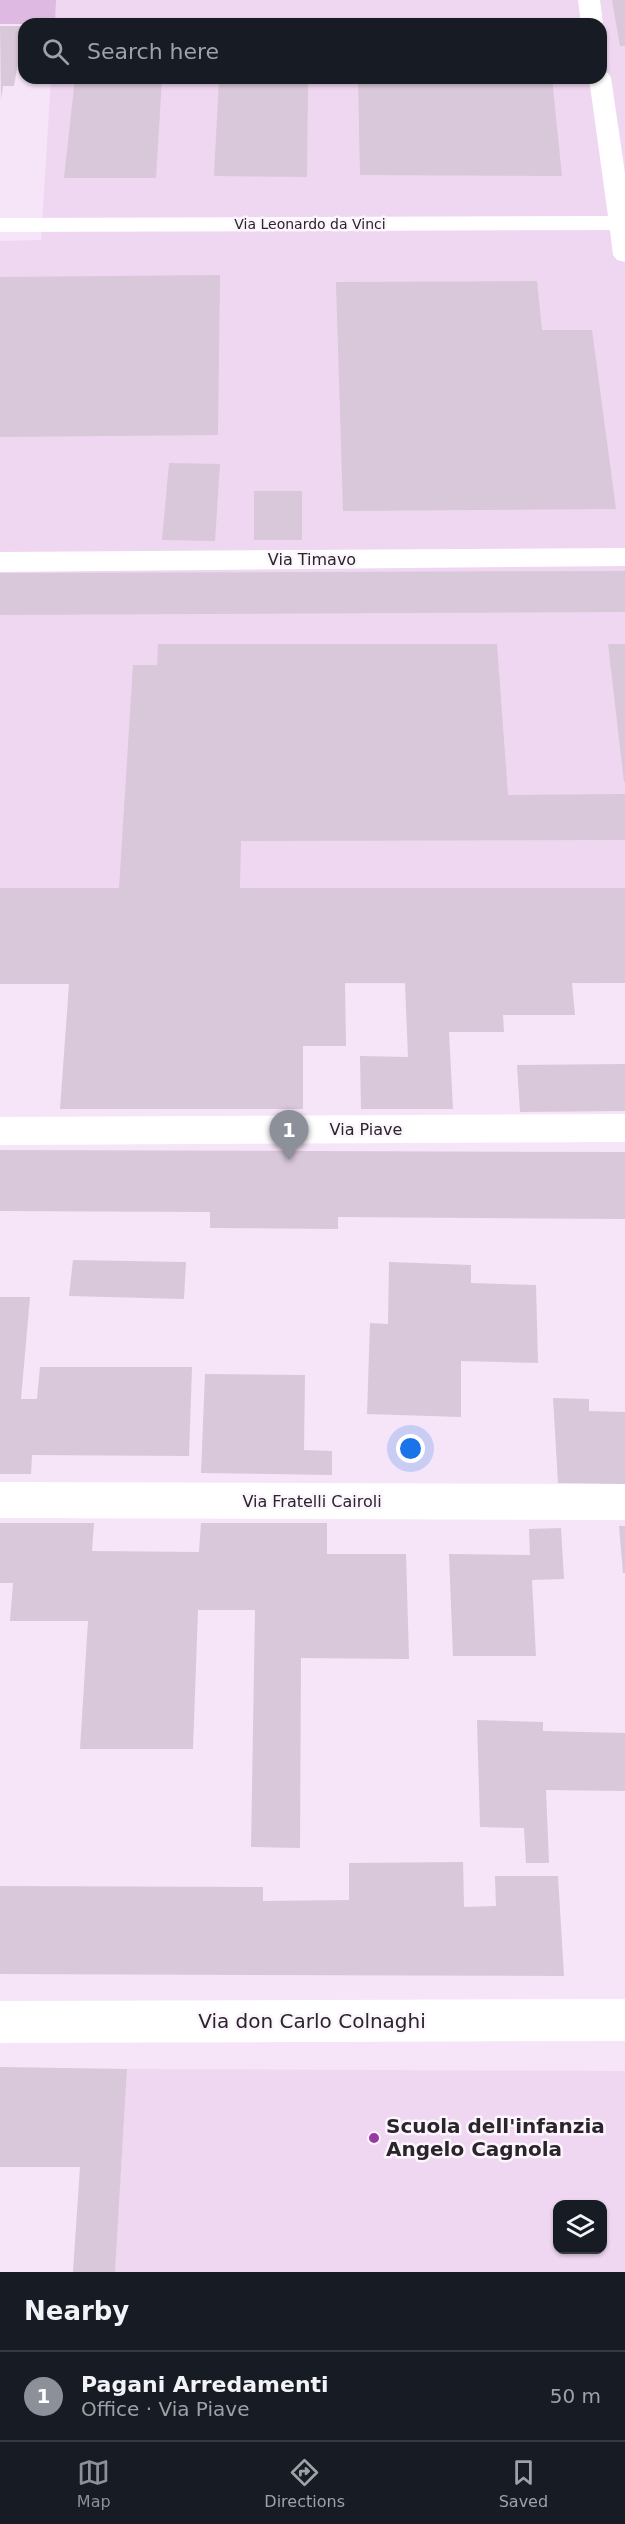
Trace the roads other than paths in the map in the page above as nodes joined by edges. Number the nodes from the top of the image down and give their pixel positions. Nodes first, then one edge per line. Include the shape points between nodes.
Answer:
1 (589, 0) edge
2 (591, 18) edge
3 (601, 84) edge
4 (620, 223) junction
5 (0, 225) edge
6 (625, 255) edge
7 (625, 557) edge
8 (0, 562) edge
9 (625, 1128) edge
10 (0, 1131) edge
11 (0, 1500) edge
12 (625, 1502) edge
13 (625, 2020) edge
14 (0, 2022) edge

1 - 2 street
3 - 4 street
4 - 5 street, Via Leonardo da Vinci
4 - 6 street
7 - 8 street, Via Timavo
9 - 10 street, Via Piave
11 - 12 street, Via Fratelli Cairoli
13 - 14 street, Via don Carlo Colnaghi

